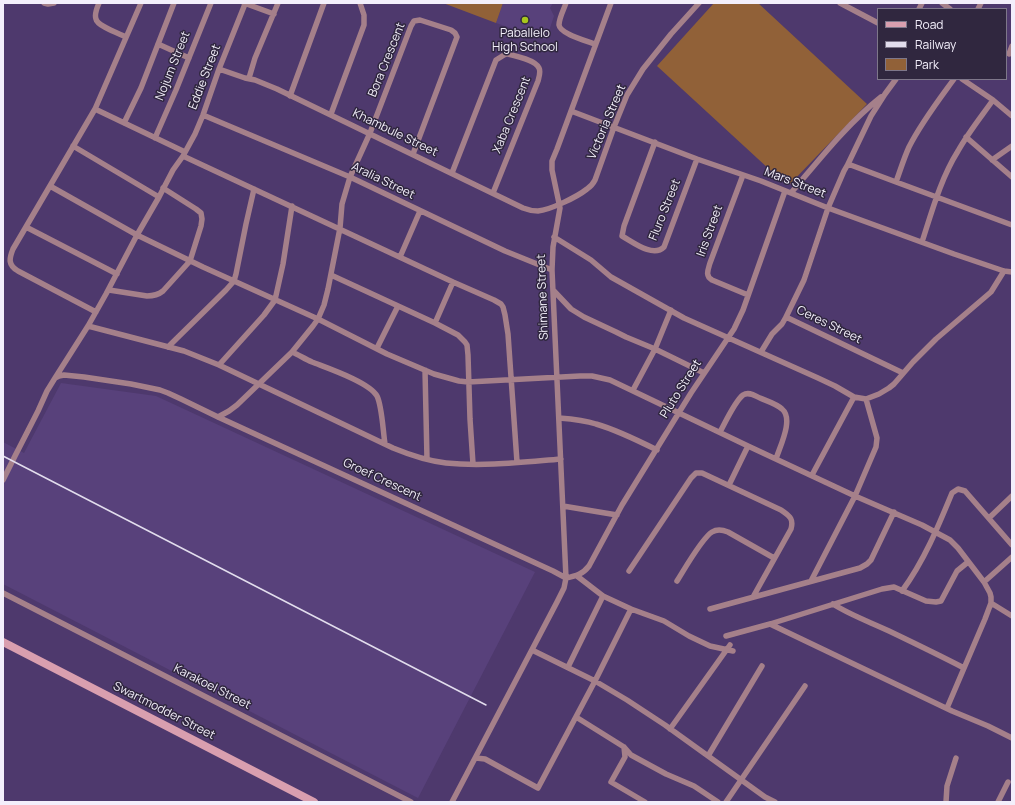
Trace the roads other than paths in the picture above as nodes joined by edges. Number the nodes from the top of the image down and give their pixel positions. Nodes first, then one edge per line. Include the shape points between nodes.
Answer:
1 (44, 3) edge
2 (54, 3) edge
3 (99, 3) edge
4 (141, 3) edge
5 (174, 3) edge
6 (210, 3) edge
7 (245, 3) edge
8 (278, 3) edge
9 (324, 3) edge
10 (360, 3) edge
11 (566, 3) edge
12 (611, 3) edge
13 (700, 3) edge
14 (840, 3) edge
15 (274, 14) junction
16 (877, 22) edge
17 (126, 37) junction
18 (158, 44) junction
19 (595, 44) junction
20 (1012, 46) edge
21 (1009, 54) edge
22 (189, 58) junction
23 (219, 69) junction
24 (249, 78) junction
25 (895, 80) edge
26 (953, 80) edge
27 (963, 80) edge
28 (885, 94) junction
29 (290, 96) junction
30 (993, 100) junction
31 (95, 109) junction
32 (571, 111) junction
33 (331, 114) junction
34 (203, 115) junction
35 (1012, 116) edge
36 (124, 123) junction
37 (614, 127) junction
38 (370, 133) junction
39 (966, 137) junction
40 (155, 138) junction
41 (654, 142) junction
42 (73, 146) junction
43 (1012, 146) edge
44 (184, 154) junction
45 (413, 154) junction
46 (697, 159) junction
47 (992, 160) junction
48 (848, 164) junction
49 (452, 173) junction
50 (743, 175) junction
51 (350, 177) junction
52 (1012, 177) edge
53 (896, 182) junction
54 (50, 186) junction
55 (163, 188) junction
56 (254, 189) junction
57 (788, 192) junction
58 (493, 193) junction
59 (159, 197) junction
60 (937, 197) junction
61 (560, 203) junction
62 (292, 206) junction
63 (548, 208) junction
64 (828, 208) junction
65 (420, 211) junction
66 (558, 220) junction
67 (1012, 225) edge
68 (26, 227) junction
69 (340, 228) junction
70 (137, 235) junction
71 (554, 237) junction
72 (922, 242) junction
73 (400, 257) junction
74 (190, 261) junction
75 (552, 270) junction
76 (1004, 271) junction
77 (1012, 272) edge
78 (118, 274) junction
79 (331, 275) junction
80 (234, 281) junction
81 (453, 282) junction
82 (109, 290) junction
83 (553, 290) junction
84 (748, 295) junction
85 (275, 300) junction
86 (398, 306) junction
87 (671, 310) junction
88 (96, 312) junction
89 (786, 317) junction
90 (318, 320) junction
91 (435, 323) junction
92 (88, 326) junction
93 (728, 337) junction
94 (168, 347) junction
95 (377, 348) junction
96 (655, 349) junction
97 (292, 352) junction
98 (761, 352) junction
99 (219, 365) junction
100 (425, 370) junction
101 (704, 373) junction
102 (903, 373) junction
103 (557, 377) junction
104 (55, 378) junction
105 (511, 379) junction
106 (468, 382) junction
107 (258, 384) junction
108 (634, 390) junction
109 (854, 397) junction
110 (866, 399) junction
111 (679, 412) junction
112 (218, 417) junction
113 (559, 418) junction
114 (720, 432) junction
115 (385, 444) junction
116 (748, 446) junction
117 (657, 450) junction
118 (776, 458) junction
119 (427, 460) junction
120 (561, 460) junction
121 (517, 462) junction
122 (473, 464) junction
123 (812, 475) junction
124 (3, 480) edge
125 (728, 485) junction
126 (856, 496) junction
127 (1012, 496) edge
128 (563, 506) junction
129 (894, 512) junction
130 (617, 515) junction
131 (989, 518) junction
132 (936, 532) junction
133 (1012, 545) edge
134 (1012, 557) edge
135 (774, 558) junction
136 (968, 562) junction
137 (629, 571) dead end
138 (577, 576) junction
139 (566, 578) junction
140 (677, 581) dead end
141 (811, 581) junction
142 (984, 582) junction
143 (902, 591) junction
144 (3, 593) edge
145 (603, 596) junction
146 (753, 597) junction
147 (991, 603) junction
148 (833, 604) junction
149 (631, 609) junction
150 (710, 609) dead end
151 (1012, 616) edge
152 (770, 624) junction
153 (3, 642) edge
154 (730, 645) dead end
155 (532, 650) junction
156 (733, 651) dead end
157 (846, 663) dead end
158 (762, 666) dead end
159 (568, 667) junction
160 (964, 668) junction
161 (595, 681) junction
162 (805, 686) dead end
163 (947, 708) junction
164 (576, 717) junction
165 (670, 728) junction
166 (1012, 738) edge
167 (624, 747) junction
168 (708, 756) junction
169 (476, 758) junction
170 (956, 758) dead end
171 (741, 780) junction
172 (1008, 782) dead end
173 (314, 802) edge
174 (411, 802) edge
175 (452, 802) edge
176 (645, 802) edge
177 (718, 802) edge
178 (726, 802) edge
179 (775, 802) edge
180 (946, 802) edge
181 (998, 802) edge

1 - 2 street
3 - 17 street via 96,20
4 - 17 street
5 - 18 street
6 - 22 street, Nojum Street
7 - 15 street
7 - 23 street, Eddie Street
8 - 15 street
9 - 29 street
10 - 33 street via 364,26
11 - 19 street via 559,25 561,29 565,33
12 - 19 street, Shimane Street
13 - 37 street, Victoria Street via 671,34 644,69 627,95
14 - 16 street
15 - 24 street
17 - 31 street
18 - 22 street
18 - 36 street
19 - 32 street, Shimane Street
20 - 21 street
22 - 40 street, Nojum Street
23 - 24 street, Khambule Street
23 - 34 street, Eddie Street
24 - 29 street, Khambule Street
25 - 28 street
26 - 53 street via 915,136
27 - 30 street
28 - 48 street, Ceres Street via 871,116
28 - 57 street via 866,108
29 - 33 street, Khambule Street
30 - 35 street
30 - 39 street
31 - 36 street
31 - 42 street
32 - 37 street, Mars Street
32 - 61 street, Shimane Street via 552,166
33 - 38 street, Khambule Street
34 - 44 street, Eddie Street
34 - 51 street, Aralia Street
36 - 40 street
37 - 41 street, Mars Street
37 - 61 street, Victoria Street via 591,186 579,195
38 - 45 street, Khambule Street
38 - 45 street, Bora Crescent via 414,21 420,20 453,32 456,40
38 - 51 street
39 - 47 street
39 - 60 street
40 - 44 street
41 - 46 street, Mars Street
41 - 46 street, Fluro Street via 622,236 647,249 655,251 664,247
42 - 54 street
42 - 59 street
43 - 47 street
44 - 55 street, Eddie Street
44 - 56 street
45 - 49 street, Khambule Street
46 - 50 street, Mars Street
47 - 52 street
48 - 53 street
48 - 64 street, Ceres Street
49 - 58 street, Khambule Street
49 - 58 street, Xaba Crescent via 496,60 507,54 532,62 540,72 538,81
50 - 57 street, Mars Street
50 - 84 street, Iris Street via 707,274 709,279
51 - 65 street, Aralia Street
51 - 69 street via 342,204
53 - 60 street
54 - 68 street
54 - 70 street
55 - 59 street, Eddie Street
55 - 74 street via 200,213 201,226
56 - 62 street
56 - 80 street
57 - 64 street, Mars Street
57 - 84 street, Pluto Street
58 - 63 street, Khambule Street via 528,210
59 - 70 street, Eddie Street
60 - 67 street
60 - 72 street
61 - 63 street, Khambule Street
61 - 66 street, Shimane Street
62 - 69 street
62 - 85 street
63 - 66 street
64 - 72 street, Mars Street
64 - 89 street, Ceres Street via 804,280
65 - 73 street
65 - 75 street, Aralia Street
66 - 71 street, Shimane Street
68 - 78 street
68 - 88 street via 11,255 10,261 14,269
69 - 73 street
69 - 79 street
70 - 74 street
70 - 78 street, Eddie Street
71 - 75 street, Shimane Street
71 - 87 street via 591,260 611,278
72 - 76 street, Mars Street
73 - 81 street
74 - 80 street
74 - 82 street via 163,291 153,296
75 - 83 street, Shimane Street
76 - 77 street, Mars Street
76 - 102 street via 991,292 936,339
78 - 82 street, Eddie Street
79 - 86 street
79 - 90 street
80 - 85 street
80 - 94 street
81 - 91 street
81 - 105 street via 494,300 503,307
82 - 88 street, Eddie Street
83 - 96 street via 571,309 584,317
83 - 103 street, Shimane Street
84 - 93 street, Pluto Street via 738,321
85 - 90 street
85 - 99 street
86 - 91 street
86 - 95 street
87 - 93 street
87 - 96 street
88 - 92 street, Eddie Street
89 - 98 street
89 - 102 street, Ceres Street
90 - 95 street
90 - 97 street
91 - 106 street via 458,335 467,345
92 - 94 street
92 - 104 street, Eddie Street
93 - 98 street
93 - 101 street, Pluto Street
94 - 99 street
95 - 100 street
96 - 101 street
96 - 108 street
97 - 107 street
97 - 115 street via 370,388 375,393 379,405
98 - 109 street
99 - 107 street
100 - 106 street
100 - 119 street
101 - 111 street, Pluto Street
102 - 110 street via 889,388
103 - 105 street
103 - 108 street via 601,378
103 - 113 street, Shimane Street
104 - 112 street, Groef Crescent via 64,375 148,387 168,393
104 - 124 street
105 - 106 street
105 - 121 street
106 - 122 street
107 - 112 street via 237,405
107 - 115 street
108 - 111 street
109 - 110 street
109 - 123 street
110 - 126 street via 877,442
111 - 114 street
111 - 117 street, Pluto Street
112 - 139 street, Groef Crescent
113 - 117 street via 597,424
113 - 120 street, Shimane Street
114 - 116 street
114 - 118 street via 736,404 745,394 752,394 779,406 786,413 787,426
115 - 119 street
116 - 118 street
116 - 125 street
117 - 130 street, Pluto Street
118 - 123 street
119 - 122 street
120 - 121 street
120 - 128 street, Shimane Street
121 - 122 street
123 - 126 street
125 - 135 street via 790,516 791,528
125 - 137 street via 702,473 694,475
126 - 129 street
126 - 141 street
127 - 131 street
128 - 130 street
128 - 139 street, Shimane Street
129 - 132 street
129 - 141 street via 867,564
130 - 138 street, Pluto Street via 589,566
131 - 132 street via 965,491 958,489 952,493
131 - 133 street
132 - 136 street via 950,540
132 - 143 street via 913,576
134 - 142 street
135 - 140 street via 724,530 716,530 701,544
135 - 146 street
136 - 142 street
136 - 143 street via 957,571 941,601 926,600
138 - 139 street
138 - 145 street
139 - 155 street via 562,593
141 - 146 street
142 - 147 street via 990,593
143 - 148 street via 894,587 882,589
144 - 174 street, Karakoel Street
145 - 149 street
145 - 159 street
146 - 150 street
147 - 151 street
147 - 160 street
148 - 152 street
148 - 160 street
149 - 156 street via 664,621 710,646
149 - 161 street
152 - 157 street via 727,637 771,622
152 - 163 street
153 - 173 main road, Swartmodder Street
154 - 165 street
155 - 159 street
155 - 169 street
158 - 168 street
159 - 161 street
160 - 163 street
161 - 164 street
161 - 165 street
162 - 171 street
163 - 166 street
164 - 167 street
164 - 169 street via 538,788 485,759
165 - 168 street
167 - 176 street via 625,757 611,782
167 - 177 street via 631,755 694,786
168 - 171 street
169 - 175 street
170 - 180 street via 947,786
171 - 178 street
171 - 179 street
172 - 181 street

